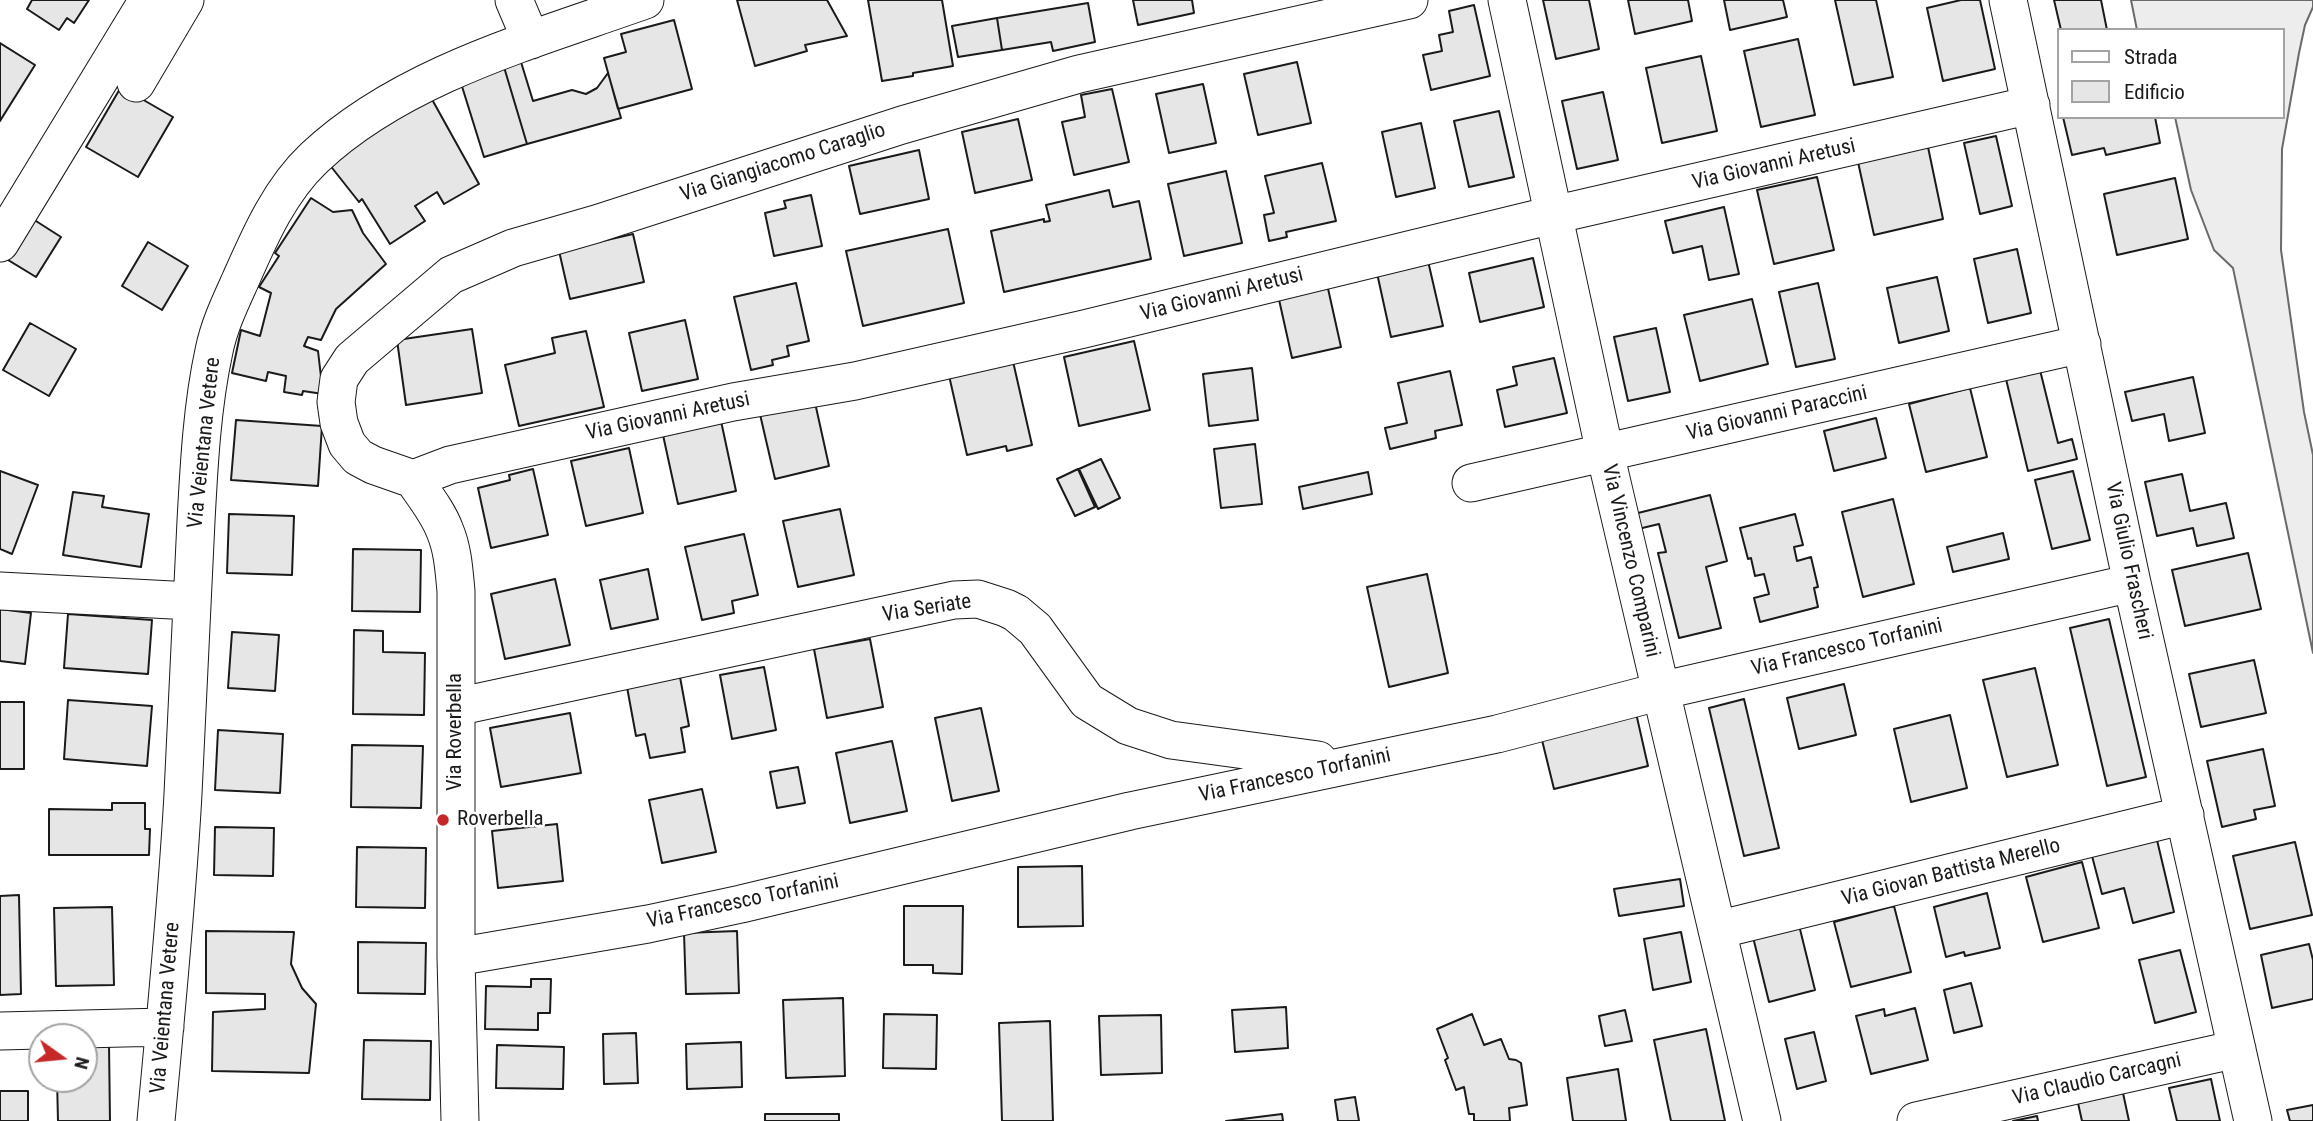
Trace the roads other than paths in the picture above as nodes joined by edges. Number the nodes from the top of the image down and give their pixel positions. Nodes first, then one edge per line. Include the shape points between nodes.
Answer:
1 (148, 0) edge
2 (186, 0) edge
3 (514, 0) edge
4 (645, 0) edge
5 (1409, 0) edge
6 (1507, 0) edge
7 (2008, 0) edge
8 (531, 40) junction
9 (136, 83) dead end
10 (2031, 105) junction
11 (1554, 215) junction
12 (0, 243) edge
13 (2082, 344) junction
14 (1605, 453) junction
15 (413, 479) junction
16 (1471, 483) dead end
17 (2132, 583) junction
18 (0, 591) edge
19 (191, 601) junction
20 (1660, 691) junction
21 (456, 707) junction
22 (1350, 764) junction
23 (2185, 816) junction
24 (1717, 930) junction
25 (456, 957) junction
26 (165, 1027) junction
27 (0, 1031) edge
28 (2237, 1049) junction
29 (156, 1121) edge
30 (460, 1121) edge
31 (1762, 1121) edge
32 (1916, 1121) edge
33 (2253, 1121) edge

1 - 12 street
2 - 9 street
3 - 8 street
4 - 8 street, Via Veientana Vetere
5 - 15 street, Via Giangiacomo Caraglio via 1053,81 513,248 451,275 352,359 338,379 336,402 347,444 373,465
6 - 11 street, Via Vincenzo Comparini
7 - 10 street, Via Giulio Frascheri
8 - 19 street, Via Veientana Vetere via 433,79 371,115 313,160 271,215 215,346 198,485
10 - 11 street, Via Giovanni Aretusi
10 - 13 street, Via Giulio Frascheri
11 - 14 street, Via Vincenzo Comparini
11 - 15 street, Via Giovanni Aretusi via 855,381 733,402 450,465
13 - 14 street, Via Giovanni Paraccini
13 - 17 street, Via Giulio Frascheri
14 - 16 street, Via Giovanni Paraccini
14 - 20 street, Via Vincenzo Comparini
15 - 21 street, Via Roverbella via 445,530 453,560
17 - 20 street, Via Francesco Torfanini
17 - 23 street, Via Giulio Frascheri
18 - 19 street
19 - 26 street, Via Veientana Vetere via 183,796
20 - 22 street, Via Francesco Torfanini via 1497,734
20 - 24 street, Via Vincenzo Comparini
21 - 22 street, Via Seriate via 954,600 978,599 1026,621 1087,701 1128,726 1171,740
21 - 25 street, Via Roverbella
22 - 25 street, Via Francesco Torfanini via 741,904
23 - 24 street, Via Giovan Battista Merello
23 - 28 street, Via Giulio Frascheri
24 - 31 street, Via Vincenzo Comparini
25 - 30 street, Via Roverbella
26 - 27 street
26 - 29 street, Via Veientana Vetere
28 - 32 street, Via Claudio Carcagni
28 - 33 street, Via Giulio Frascheri

